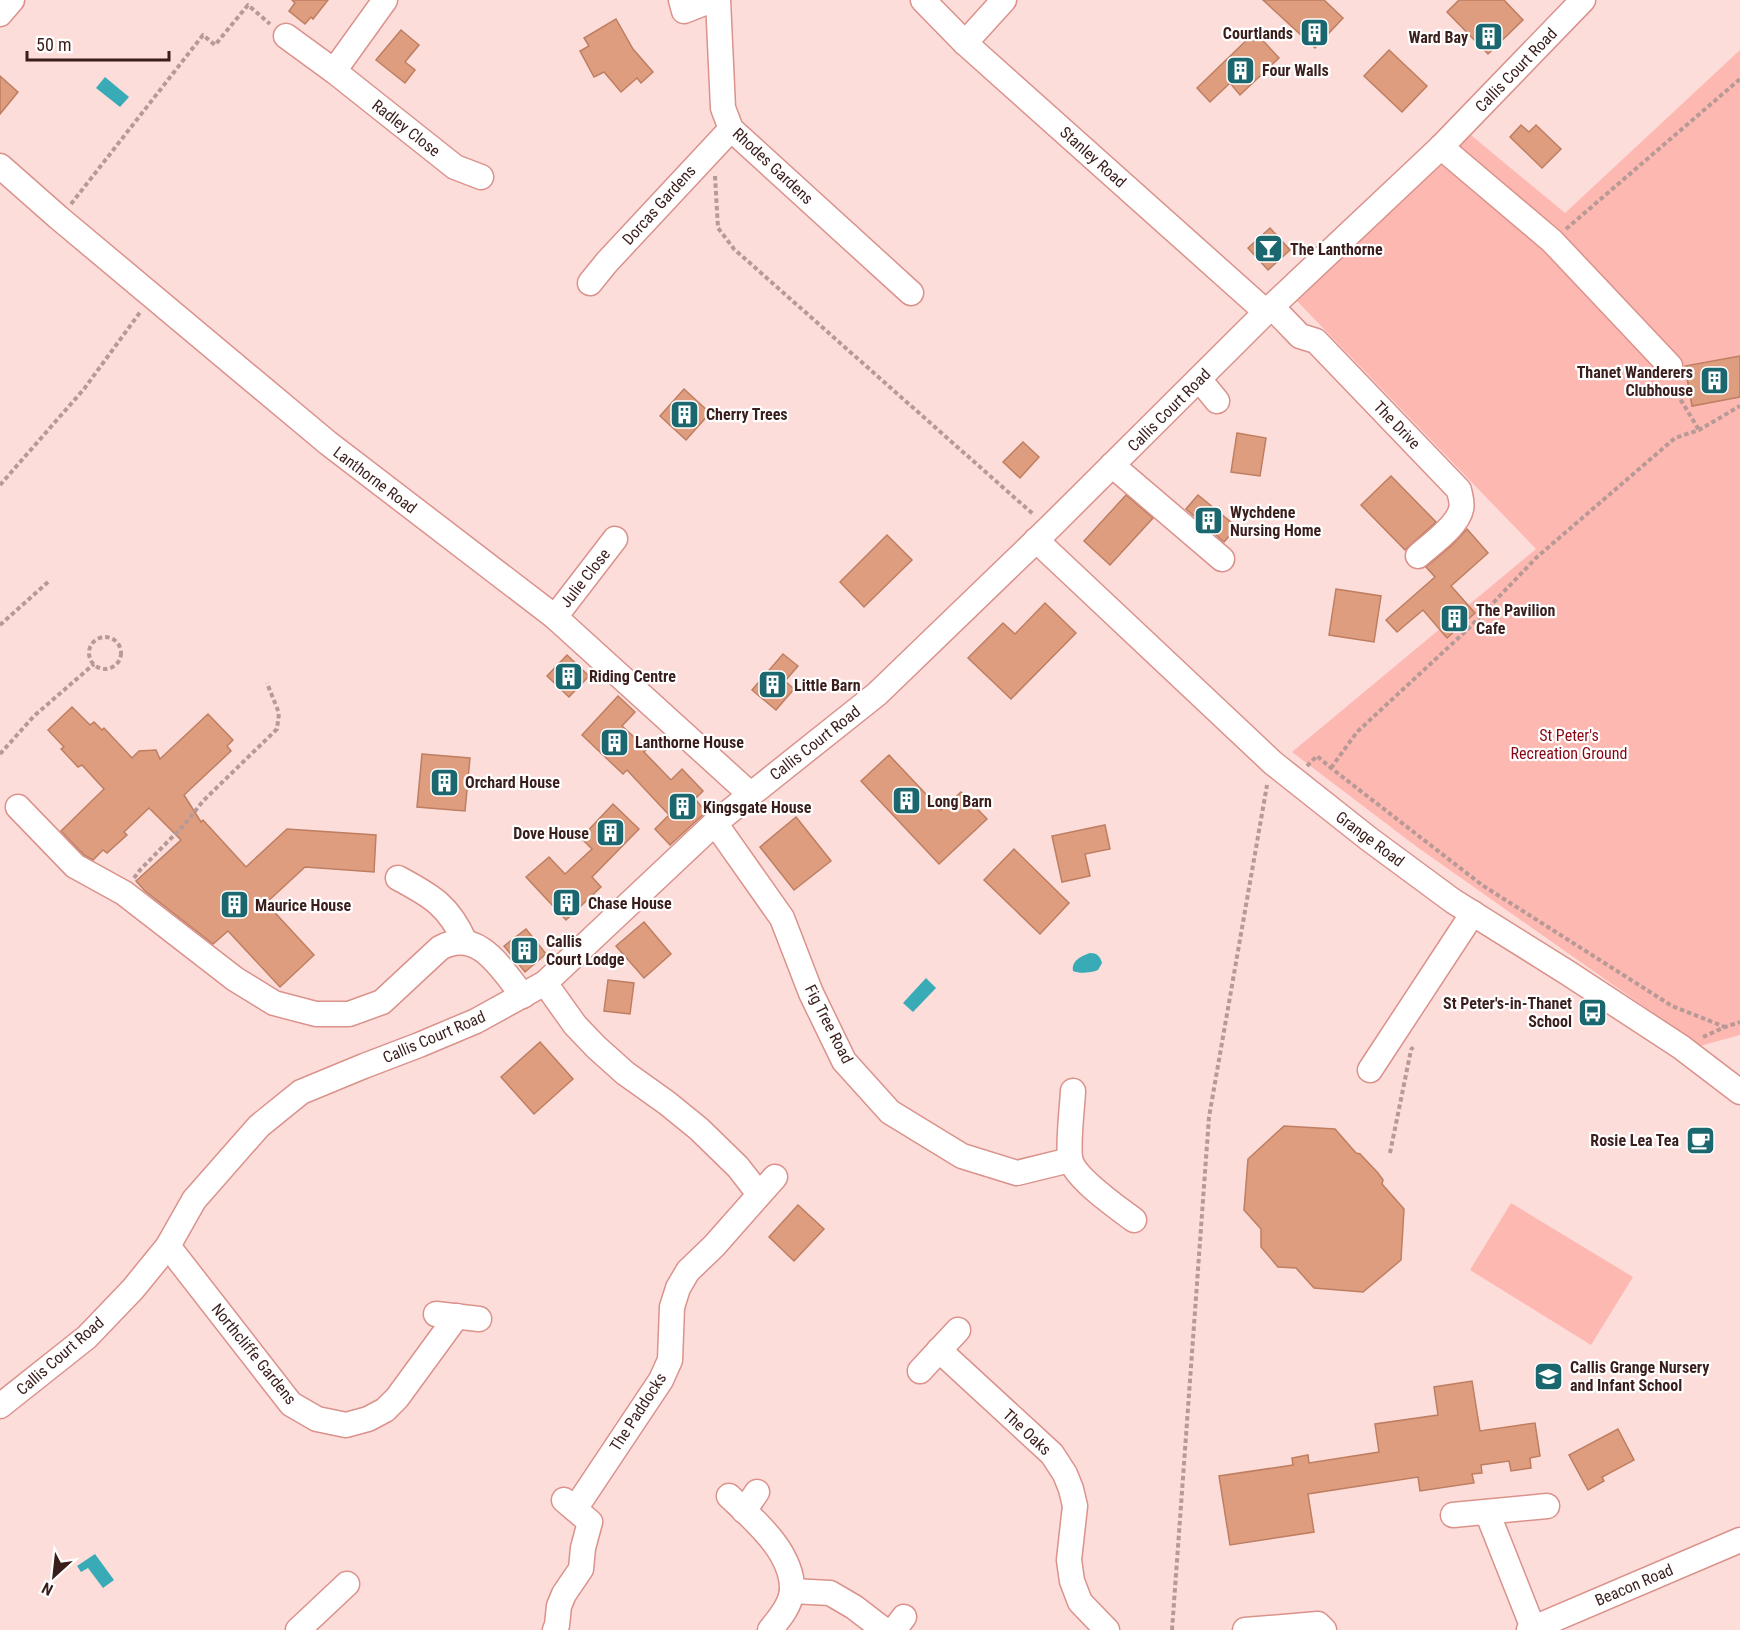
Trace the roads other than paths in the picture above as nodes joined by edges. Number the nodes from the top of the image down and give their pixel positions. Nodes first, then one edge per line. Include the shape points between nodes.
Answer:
1 (12, 0) edge
2 (385, 0) edge
3 (681, 0) edge
4 (712, 0) edge
5 (717, 0) edge
6 (923, 0) edge
7 (1004, 0) edge
8 (1582, 0) edge
9 (0, 14) edge
10 (286, 36) road end
11 (965, 43) junction
12 (334, 71) junction
13 (722, 137) junction
14 (1441, 147) junction
15 (0, 166) edge
16 (481, 177) dead end
17 (590, 283) dead end
18 (910, 293) dead end
19 (1269, 310) junction
20 (1670, 366) road end
21 (1199, 379) junction
22 (1216, 401) dead end
23 (1112, 465) junction
24 (1042, 534) junction
25 (617, 536) dead end
26 (1418, 556) dead end
27 (1222, 559) dead end
28 (555, 617) junction
29 (750, 794) junction
30 (18, 807) dead end
31 (715, 823) junction
32 (399, 878) dead end
33 (1473, 914) junction
34 (465, 942) junction
35 (545, 983) junction
36 (523, 996) junction
37 (1370, 1070) dead end
38 (1071, 1091) dead end
39 (1740, 1092) edge
40 (1070, 1160) junction
41 (1128, 1208) dead end
42 (168, 1246) junction
43 (457, 1316) dead end
44 (958, 1330) dead end
45 (939, 1350) junction
46 (920, 1371) dead end
47 (0, 1406) edge
48 (744, 1500) dead end
49 (1547, 1506) dead end
50 (1487, 1512) junction
51 (1453, 1515) dead end
52 (1740, 1540) edge
53 (347, 1584) dead end
54 (792, 1591) junction
55 (1531, 1629) edge
56 (298, 1630) edge
57 (555, 1630) edge
58 (770, 1630) edge
59 (884, 1630) edge
60 (1107, 1630) edge
61 (1245, 1630) edge
62 (1324, 1630) edge

1 - 9 street
2 - 12 street
3 - 4 street via 684,11
5 - 13 street, Rhodes Gardens
6 - 11 street, Stanley Road
7 - 11 street
8 - 14 street, Callis Court Road
10 - 12 street, Radley Close
11 - 19 street, Stanley Road
12 - 16 street, Radley Close via 455,166
13 - 17 street, Dorcas Gardens
13 - 18 street, Rhodes Gardens
14 - 19 street, Callis Court Road
14 - 20 street via 1552,241
15 - 28 street, Lanthorne Road via 328,443
19 - 21 street, Callis Court Road
19 - 26 street, The Drive via 1300,336 1316,341 1459,490 1461,510 1453,524
21 - 22 street
21 - 23 street, Callis Court Road
23 - 24 street, Callis Court Road
23 - 27 street
24 - 29 street, Callis Court Road via 877,694
24 - 33 street, Grange Road via 1273,763
25 - 28 street, Julie Close
28 - 29 street, Lanthorne Road
29 - 31 street, Callis Court Road
30 - 34 street via 75,866 124,893 235,979 274,1003 316,1014 350,1014 382,1002 440,948 452,942
31 - 35 street, Callis Court Road
31 - 40 street, Fig Tree Road via 782,918 844,1061 890,1112 962,1156 1017,1173
32 - 34 street via 446,909
33 - 37 street
33 - 39 street, Grange Road via 1680,1047
34 - 36 street via 477,945 494,959
35 - 36 street, Callis Court Road
35 - 57 street, The Paddocks via 596,1047 699,1129 738,1167 767,1186 688,1271 678,1288 672,1307 670,1360 661,1380 576,1510 583,1548 581,1569 564,1594
36 - 42 street, Callis Court Road via 476,1021 301,1092 259,1126 194,1200
38 - 40 street
40 - 41 street via 1075,1171
42 - 43 street, Northcliffe Gardens via 291,1404 317,1419 346,1425 385,1410
42 - 47 street, Callis Court Road via 87,1337
44 - 45 street
45 - 46 street
45 - 60 street, The Oaks via 1052,1454 1065,1474 1075,1506 1069,1560 1072,1581 1080,1602
48 - 54 street via 779,1548 789,1570
49 - 50 street
50 - 51 street
50 - 55 street
52 - 55 street, Beacon Road
53 - 56 street
54 - 58 street via 785,1610
54 - 59 street via 830,1593
61 - 62 street via 1318,1624

